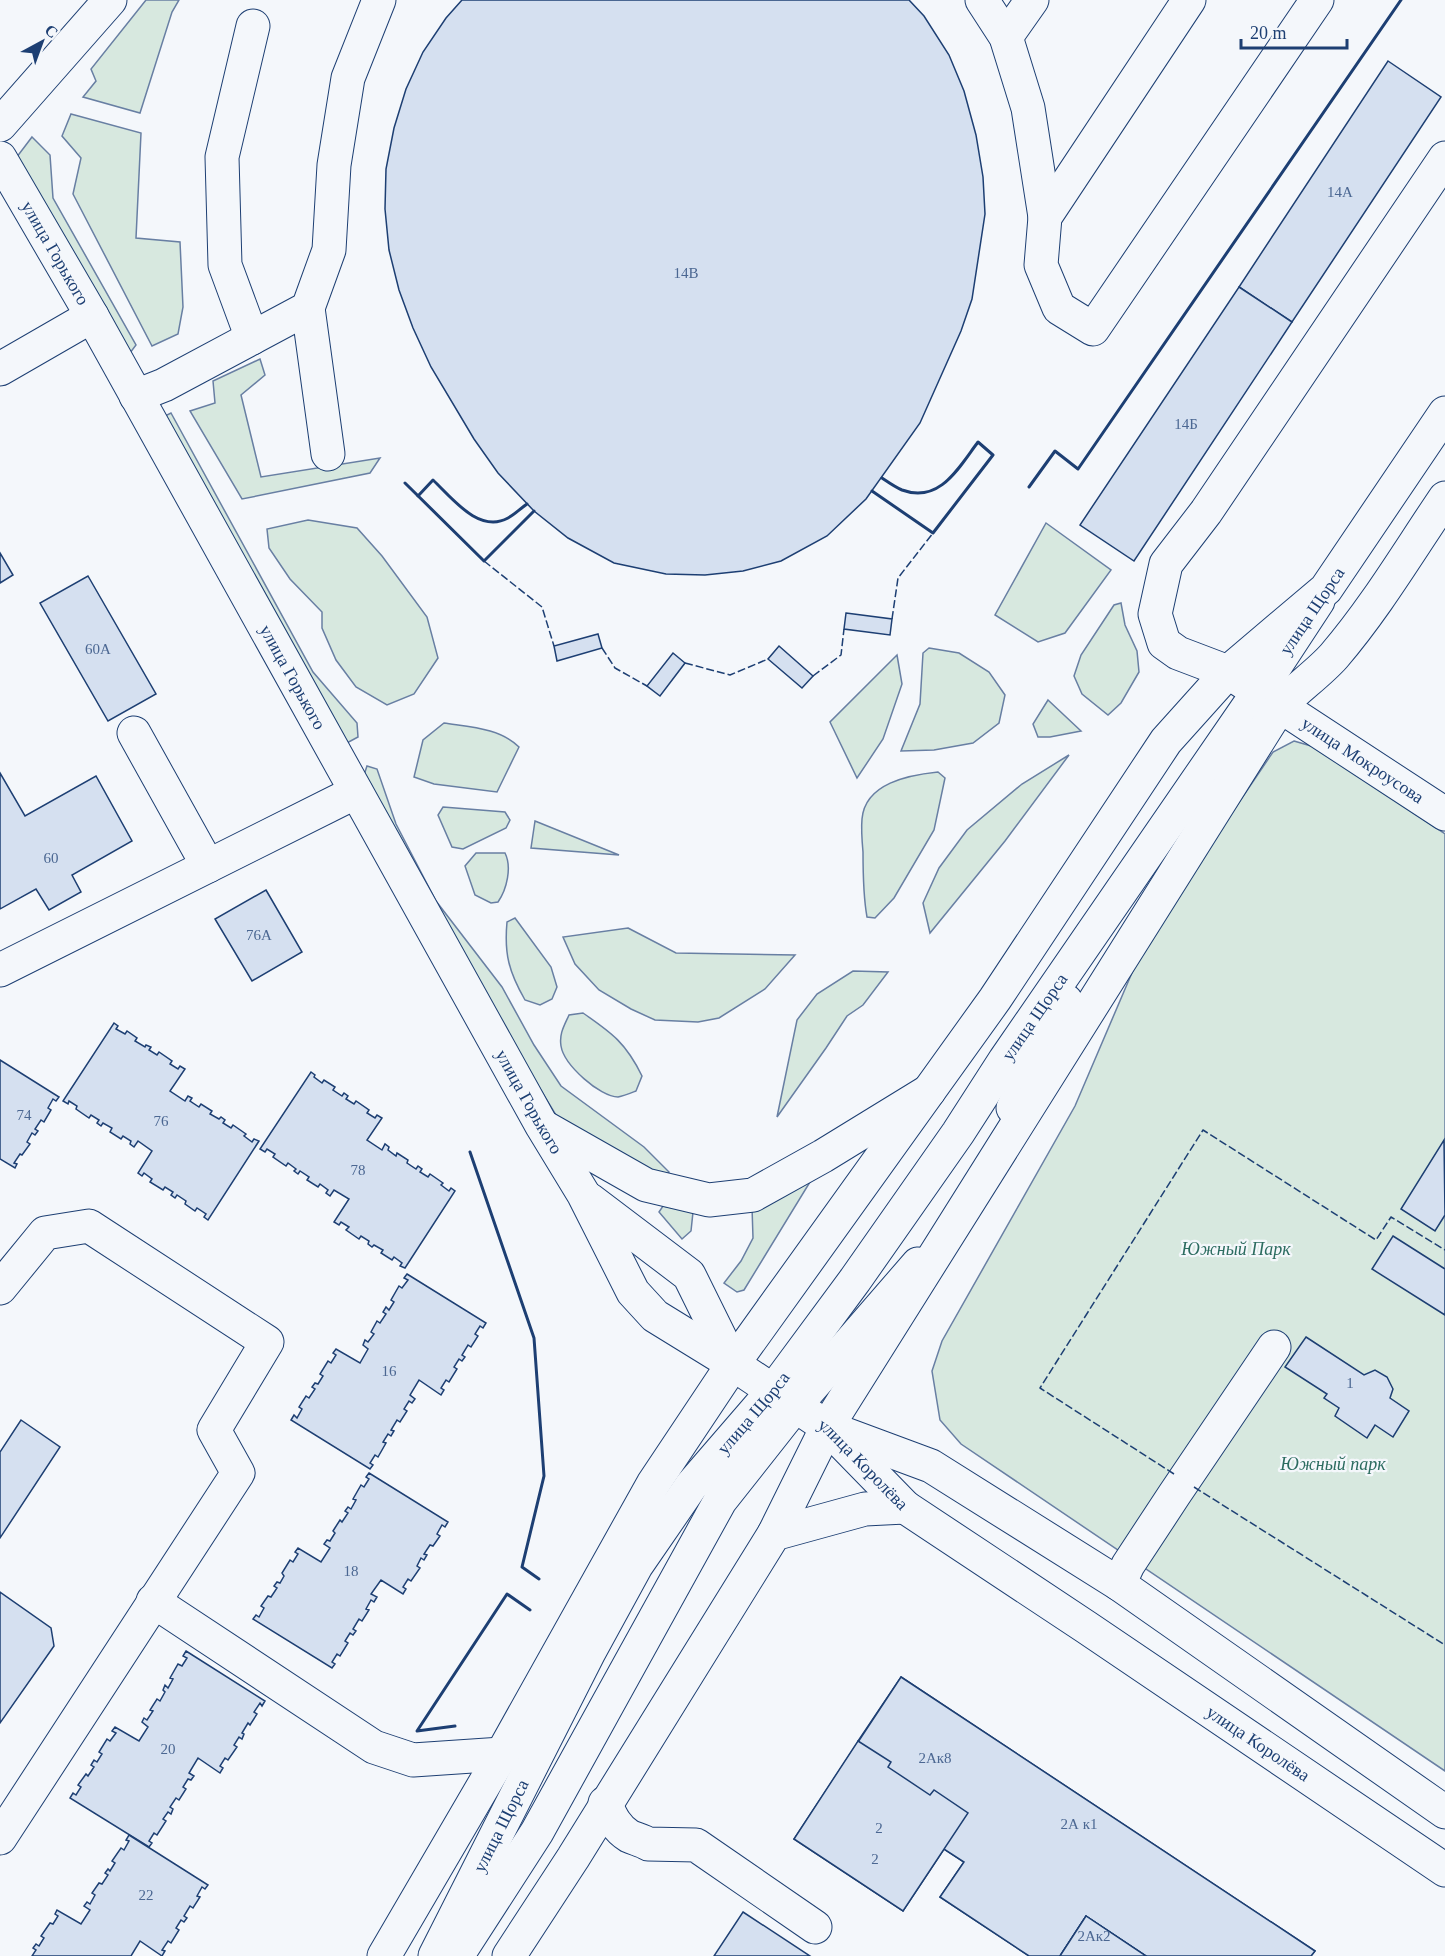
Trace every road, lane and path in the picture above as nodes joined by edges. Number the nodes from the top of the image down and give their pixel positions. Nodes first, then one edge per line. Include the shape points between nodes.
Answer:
1 (110, 0) edge
2 (379, 0) edge
3 (982, 0) edge
4 (1032, 0) edge
5 (1189, 0) edge
6 (1317, 0) edge
7 (253, 26) dead end
8 (1006, 37) junction
9 (0, 125) edge
10 (0, 158) edge
11 (1445, 158) edge
12 (1045, 217) junction
13 (308, 308) junction
14 (92, 316) junction
15 (252, 338) junction
16 (0, 369) edge
17 (136, 396) junction
18 (1445, 413) edge
19 (328, 454) dead end
20 (1445, 498) edge
21 (1326, 589) junction
22 (1228, 672) junction
23 (1270, 698) junction
24 (134, 733) dead end
25 (356, 792) junction
26 (1445, 814) edge
27 (208, 866) junction
28 (1118, 898) junction
29 (0, 970) edge
30 (929, 1091) junction
31 (542, 1126) junction
32 (584, 1195) junction
33 (958, 1219) junction
34 (0, 1288) edge
35 (1274, 1347) dead end
36 (734, 1364) junction
37 (784, 1398) junction
38 (826, 1427) junction
39 (905, 1507) junction
40 (774, 1534) junction
41 (1119, 1584) junction
42 (153, 1602) junction
43 (502, 1754) junction
44 (605, 1803) junction
45 (1445, 1812) edge
46 (0, 1838) edge
47 (1445, 1870) edge
48 (815, 1927) dead end
49 (384, 1956) edge
50 (435, 1956) edge
51 (457, 1956) edge
52 (509, 1956) edge

1 - 9 street
2 - 13 street via 348,78 334,165 329,250
3 - 8 street
4 - 8 street
5 - 12 street
6 - 12 street via 1093,329 1059,308 1041,265
7 - 15 street via 222,157 225,265
8 - 12 street via 1028,108
10 - 14 street, улица Горького
11 - 22 street, улица Мокроусова via 1206,512 1166,564 1155,614 1164,643 1178,653
13 - 15 street
13 - 19 street
14 - 16 street
14 - 17 street, улица Горького
15 - 17 street
17 - 25 street, улица Горького
18 - 21 street, улица Щорса
20 - 23 street via 1333,657 1295,689
21 - 22 street
21 - 23 street, улица Щорса
22 - 23 street, улица Мокроусова
22 - 30 street via 1166,741 995,999
23 - 26 street, улица Мокроусова
23 - 28 street, улица Щорса
23 - 33 street
24 - 27 street
25 - 27 street
25 - 31 street, улица Горького
27 - 29 street
28 - 33 street, улица Щорса
28 - 37 street, улица Щорса via 855,1280
30 - 31 street via 753,1194 709,1200 646,1185
30 - 36 street
31 - 32 street, улица Горького
32 - 36 street, улица Горького via 688,1275
32 - 36 street, улица Горького via 633,1292 655,1316
33 - 37 street, улица Щорса
33 - 38 street
34 - 42 street via 45,1233 89,1226 267,1342 214,1430 238,1473
35 - 41 street via 1167,1505
36 - 37 street
36 - 43 street via 653,1484
37 - 38 street
37 - 50 street, улица Щорса via 691,1486 636,1566
37 - 51 street, улица Щорса via 720,1501 537,1832
38 - 39 street, улица Королёва
38 - 40 street
38 - 41 street, улица Королёва via 931,1466
39 - 40 street via 865,1509
39 - 47 street, улица Королёва
40 - 44 street
41 - 45 street, улица Королёва
42 - 43 street via 374,1747 412,1760
42 - 46 street
43 - 49 street
44 - 48 street via 614,1823 630,1836 648,1844 696,1845
44 - 52 street

